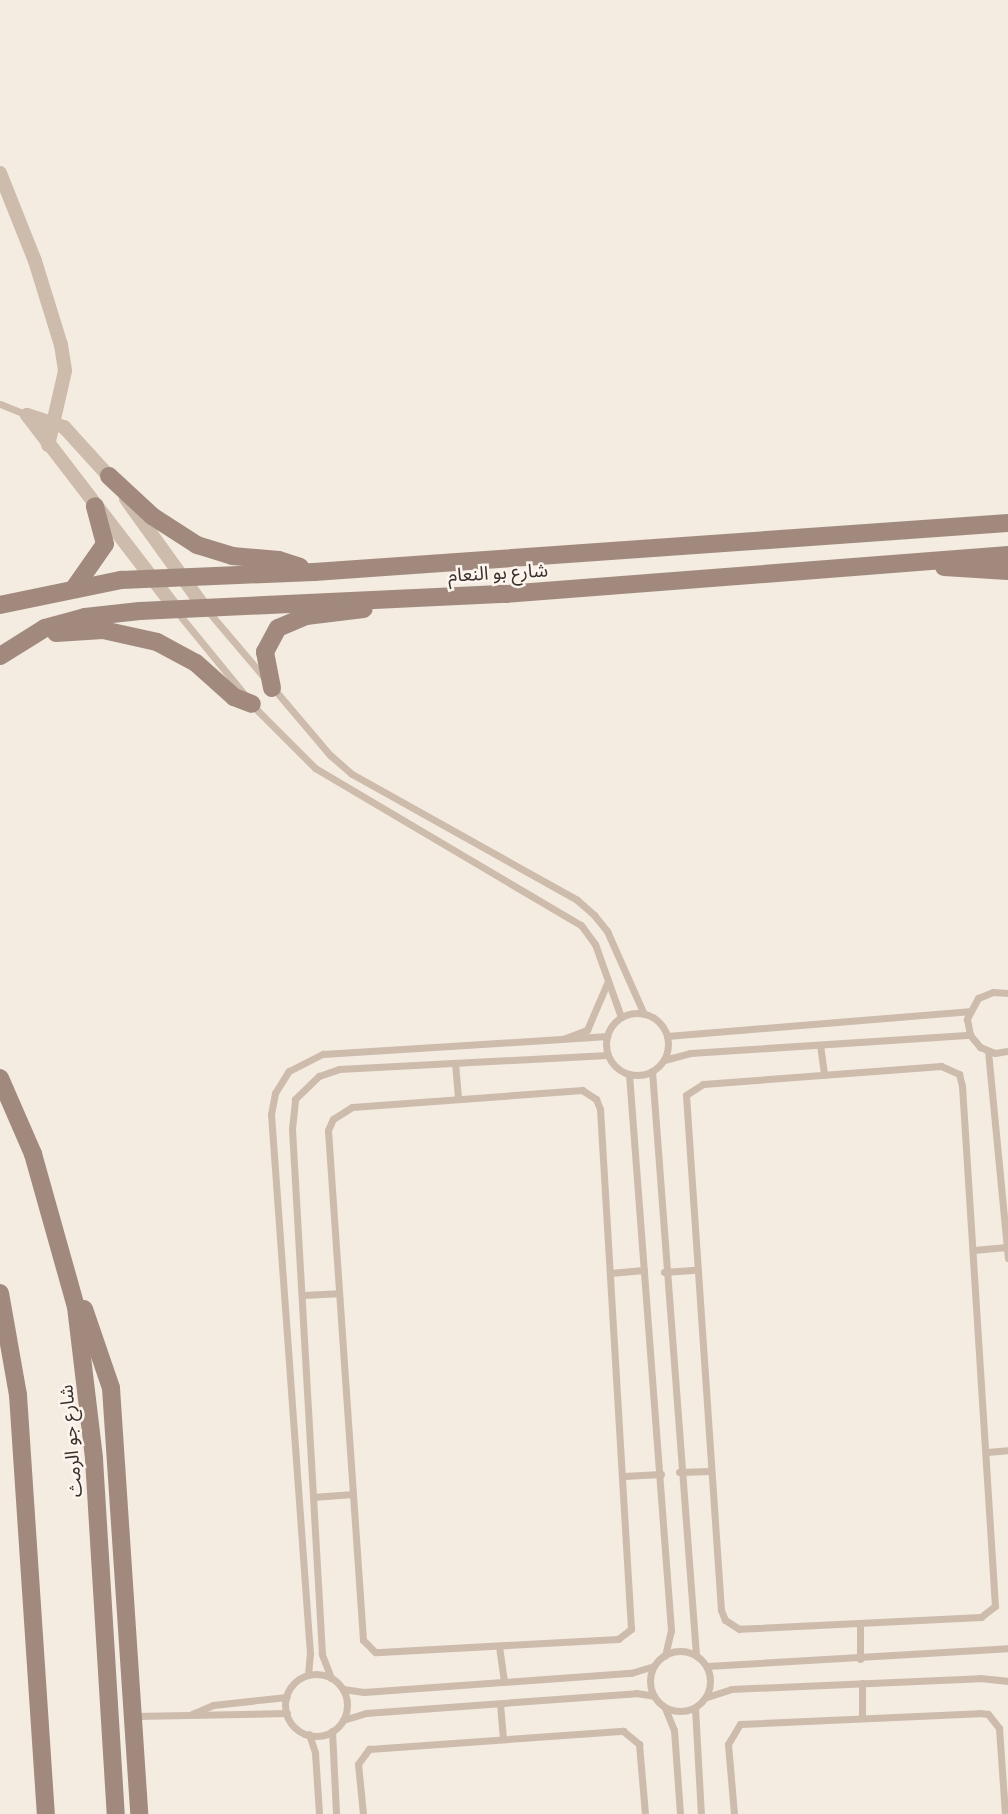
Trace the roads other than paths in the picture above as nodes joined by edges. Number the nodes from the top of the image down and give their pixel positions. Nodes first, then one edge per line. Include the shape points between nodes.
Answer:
1 (0, 173) edge
2 (0, 404) edge
3 (27, 415) junction
4 (56, 424) junction
5 (48, 445) junction
6 (109, 476) junction
7 (95, 506) junction
8 (1008, 523) edge
9 (1008, 555) edge
10 (928, 560) junction
11 (1008, 571) edge
12 (314, 572) junction
13 (183, 576) junction
14 (155, 578) junction
15 (75, 587) junction
16 (381, 598) junction
17 (0, 606) edge
18 (204, 607) junction
19 (175, 608) junction
20 (28, 635) junction
21 (0, 656) edge
22 (272, 688) junction
23 (253, 704) junction
24 (608, 981) junction
25 (1008, 993) edge
26 (969, 1011) junction
27 (645, 1014) junction
28 (621, 1017) junction
29 (970, 1035) junction
30 (667, 1036) junction
31 (607, 1037) junction
32 (554, 1043) junction
33 (820, 1045) junction
34 (988, 1051) junction
35 (1008, 1051) edge
36 (608, 1055) junction
37 (664, 1060) junction
38 (456, 1063) junction
39 (653, 1071) junction
40 (629, 1074) junction
41 (824, 1074) junction
42 (0, 1079) edge
43 (458, 1099) junction
44 (1007, 1247) edge
45 (973, 1250) junction
46 (1008, 1258) edge
47 (67, 1266) junction
48 (644, 1270) junction
49 (696, 1270) junction
50 (664, 1272) junction
51 (610, 1273) junction
52 (0, 1293) edge
53 (338, 1293) junction
54 (303, 1295) junction
55 (1008, 1450) edge
56 (987, 1452) junction
57 (711, 1471) junction
58 (679, 1472) junction
59 (660, 1474) junction
60 (624, 1476) junction
61 (352, 1494) junction
62 (313, 1497) junction
63 (860, 1623) junction
64 (499, 1646) junction
65 (1008, 1648) edge
66 (665, 1654) junction
67 (696, 1655) junction
68 (860, 1659) junction
69 (654, 1665) junction
70 (707, 1666) junction
71 (308, 1675) junction
72 (331, 1678) junction
73 (1008, 1681) edge
74 (504, 1682) junction
75 (862, 1683) junction
76 (343, 1689) junction
77 (654, 1696) junction
78 (287, 1697) junction
79 (707, 1697) junction
80 (500, 1704) junction
81 (665, 1707) junction
82 (695, 1708) junction
83 (287, 1713) junction
84 (190, 1714) junction
85 (133, 1716) junction
86 (862, 1717) junction
87 (343, 1720) junction
88 (332, 1731) junction
89 (309, 1734) junction
90 (503, 1738) junction
91 (46, 1814) edge
92 (116, 1814) edge
93 (139, 1814) edge
94 (319, 1814) edge
95 (336, 1814) edge
96 (363, 1814) edge
97 (645, 1814) edge
98 (680, 1814) edge
99 (701, 1814) edge
100 (734, 1814) edge
101 (1005, 1814) edge

1 - 4 street via 35,261 61,345 65,371
2 - 3 lane
3 - 4 street
3 - 5 street
4 - 5 street
4 - 6 street via 87,449
5 - 7 street
6 - 12 street via 152,516 197,545 232,556 279,560
6 - 13 street
7 - 14 street
7 - 15 street via 105,544
8 - 12 street, شارع بو النعام
9 - 10 street, شارع بو النعام
10 - 11 street via 953,569
10 - 16 street, شارع بو النعام via 519,594
12 - 13 street, شارع بو النعام
13 - 14 street, شارع بو النعام
13 - 18 street
14 - 15 street, شارع بو النعام
14 - 19 street
15 - 17 street, شارع بو النعام
16 - 18 street, شارع بو النعام
16 - 22 street via 363,610 294,619 278,628 265,652
18 - 19 street, شارع بو النعام
18 - 22 lane
19 - 20 street, شارع بو النعام via 85,617
19 - 23 lane
20 - 21 street, شارع بو النعام
20 - 23 street via 103,630 133,634 173,649 205,670 227,692
22 - 27 lane via 352,774 576,900 594,915 607,931
23 - 24 lane via 295,749 335,781 581,925 595,944
24 - 28 lane
24 - 32 lane via 587,1030
25 - 26 lane via 985,994
26 - 29 lane
26 - 30 lane
27 - 28 lane
27 - 30 lane via 658,1022
28 - 31 lane
29 - 33 lane
29 - 34 lane
30 - 37 lane
31 - 32 lane
31 - 36 lane
32 - 71 lane via 323,1054 289,1071 275,1093 271,1114
33 - 37 lane via 690,1053
33 - 41 lane
34 - 35 lane
34 - 44 lane
36 - 38 lane
36 - 40 lane
37 - 39 lane
38 - 43 lane
38 - 54 lane via 339,1069 319,1076 295,1099 291,1114
39 - 40 lane
39 - 50 lane
40 - 48 lane
41 - 45 lane via 941,1066 959,1074
41 - 49 lane via 703,1084 690,1089 684,1102
42 - 47 street, شارع جو الرمث via 33,1154
43 - 51 lane via 582,1090 596,1099
43 - 53 lane via 352,1107 333,1119 326,1141
44 - 45 lane
44 - 46 lane
45 - 56 lane
47 - 85 street via 111,1388
47 - 92 street, شارع جو الرمث via 85,1366 94,1459
48 - 51 lane
48 - 59 lane
49 - 50 lane
49 - 57 lane
50 - 58 lane
51 - 60 lane
52 - 91 street via 18,1395
53 - 54 lane
53 - 61 lane
54 - 62 lane
55 - 56 lane
56 - 63 lane via 997,1597 990,1613 981,1618
57 - 58 lane
57 - 63 lane via 724,1620 739,1629
58 - 67 lane
59 - 60 lane
59 - 66 lane via 671,1630
60 - 64 lane via 631,1629 618,1639
61 - 62 lane
61 - 64 lane via 367,1648 382,1654
62 - 72 lane via 322,1654
63 - 68 lane
64 - 74 lane
65 - 68 lane
66 - 67 lane via 680,1650
66 - 69 lane
67 - 70 lane
68 - 70 lane
69 - 74 lane via 631,1672
69 - 77 lane via 650,1681
70 - 79 lane via 711,1681
71 - 72 lane
71 - 78 lane via 294,1683
72 - 76 lane
73 - 75 lane
74 - 76 lane via 364,1692
75 - 79 lane via 731,1689
75 - 86 lane
76 - 87 lane via 347,1704
77 - 80 lane via 636,1693
77 - 81 lane
78 - 83 lane
78 - 84 lane via 214,1704
79 - 82 lane
80 - 87 lane via 366,1713
80 - 90 lane
81 - 82 lane via 680,1712
81 - 98 lane via 674,1730
82 - 99 lane
83 - 84 lane
83 - 89 lane via 295,1727
84 - 85 lane
85 - 93 street
86 - 100 lane via 745,1721 734,1728 728,1744
86 - 101 lane via 988,1714 999,1728
87 - 88 lane
88 - 89 lane
88 - 95 lane
89 - 94 lane via 315,1753
90 - 96 lane via 369,1749 358,1765
90 - 97 lane via 630,1733 641,1753

